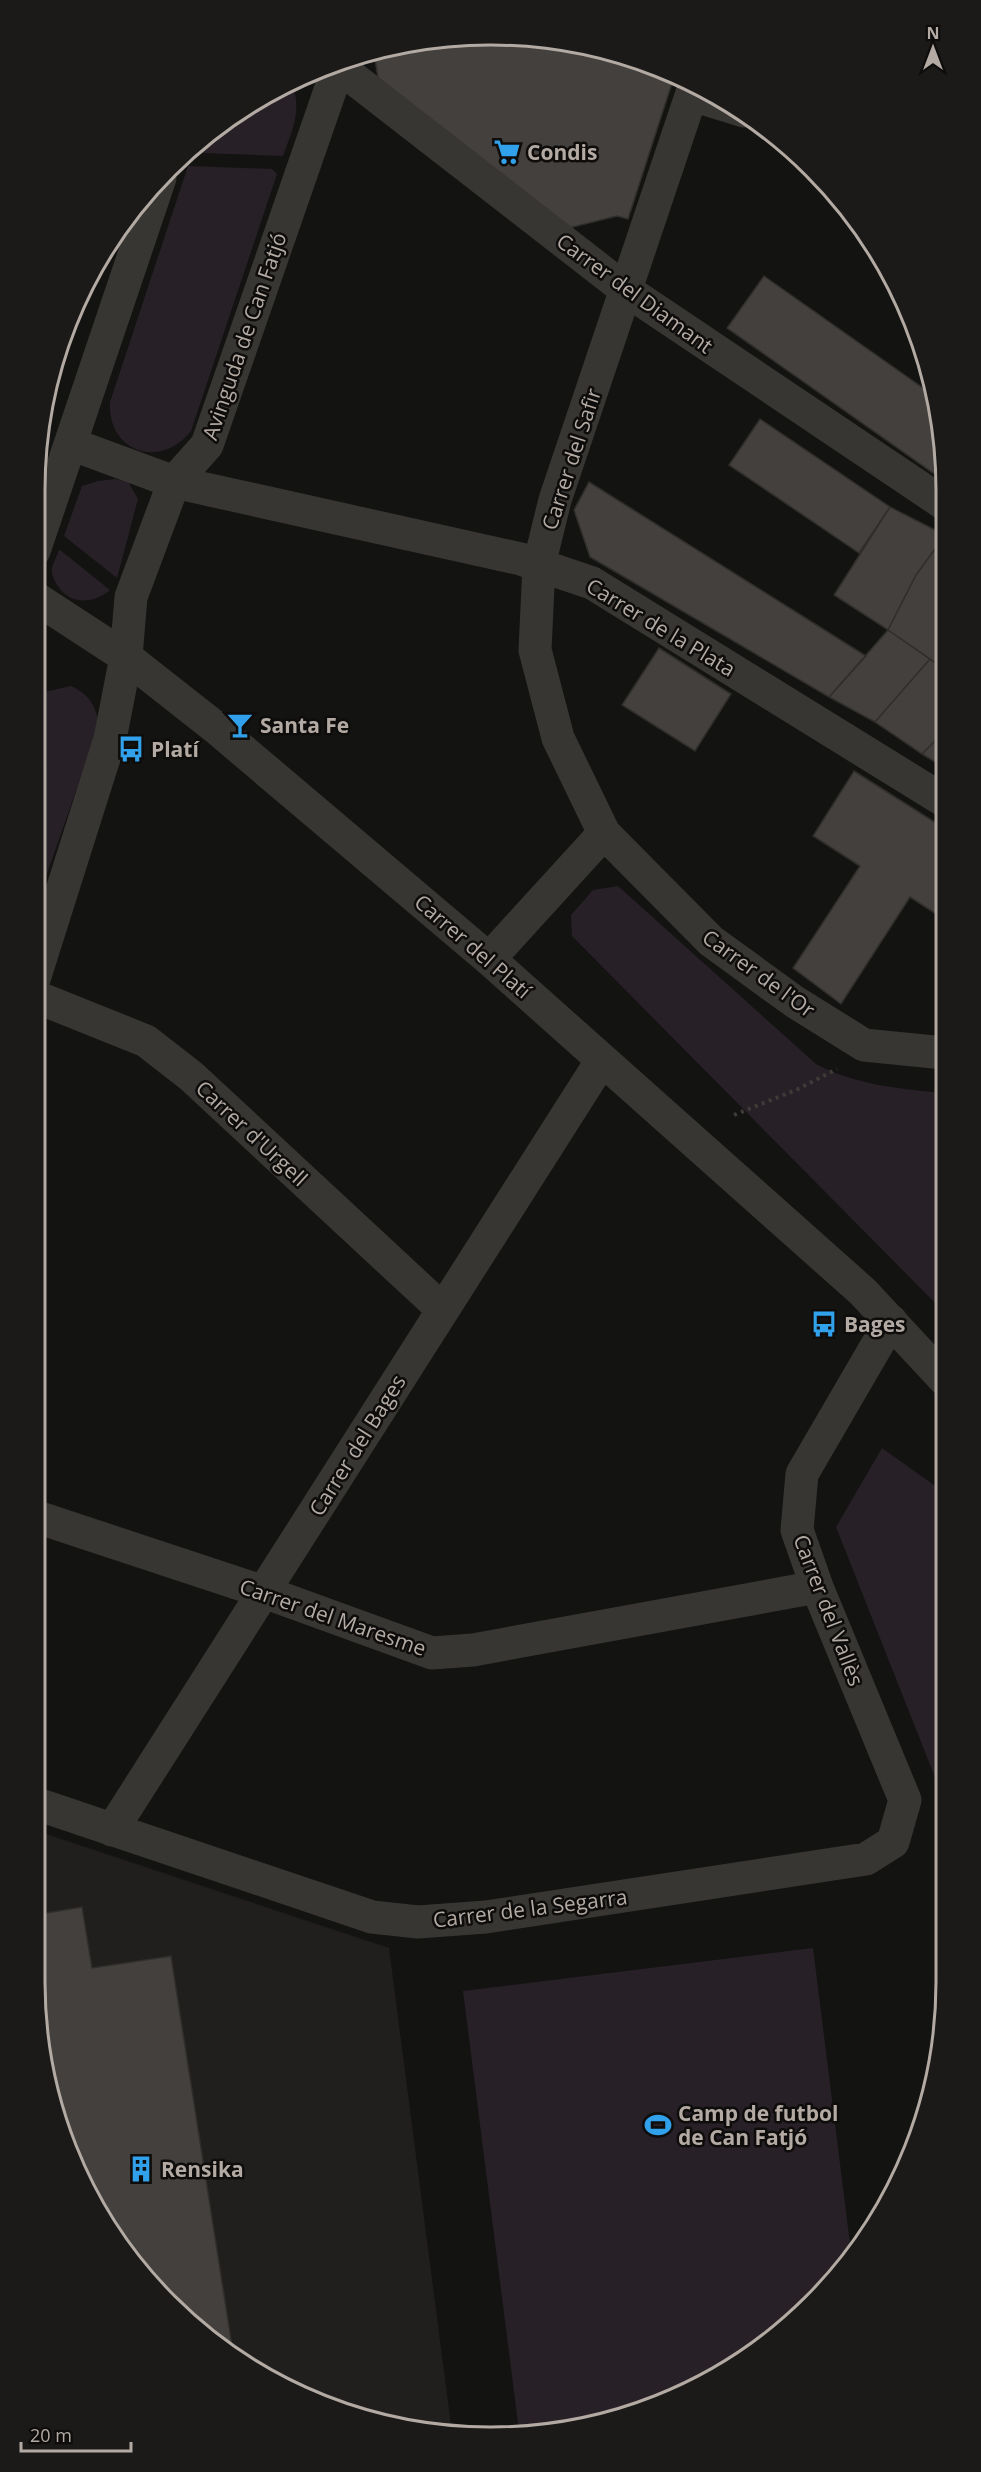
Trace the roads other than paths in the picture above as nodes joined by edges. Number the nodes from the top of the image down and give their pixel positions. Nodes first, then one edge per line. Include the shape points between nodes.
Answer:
1 (345, 70) edge
2 (335, 74) edge
3 (692, 93) edge
4 (152, 201) edge
5 (626, 290) junction
6 (71, 444) junction
7 (174, 482) junction
8 (936, 499) edge
9 (45, 519) edge
10 (539, 565) junction
11 (45, 604) edge
12 (126, 657) junction
13 (936, 795) edge
14 (604, 833) junction
15 (45, 944) edge
16 (489, 958) junction
17 (45, 1000) edge
18 (936, 1052) edge
19 (602, 1060) junction
20 (443, 1310) junction
21 (891, 1321) junction
22 (936, 1370) edge
23 (45, 1520) edge
24 (817, 1587) junction
25 (264, 1592) junction
26 (45, 1807) edge
27 (112, 1830) junction
28 (893, 1842) joint

1 - 5 street, Carrer del Diamant
2 - 7 street, Avinguda de Can Fatjó via 207,445
3 - 5 street, Carrer del Safir
4 - 6 street
5 - 8 street, Carrer del Diamant
5 - 10 street, Carrer del Safir via 555,500
6 - 7 street, Carrer de la Plata
6 - 9 street
7 - 10 street, Carrer de la Plata
7 - 12 street, Avinguda de Can Fatjó via 131,597
10 - 13 street, Carrer de la Plata via 592,583
10 - 14 street, Carrer del Safir via 538,661 558,738
11 - 12 street, Carrer del Platí
12 - 15 street, Avinguda de Can Fatjó via 110,739
12 - 16 street, Carrer del Platí
14 - 16 street
14 - 18 street, Carrer de l'Or via 711,941 795,1002 864,1045
16 - 19 street, Carrer del Platí
17 - 20 street, Carrer d'Urgell via 146,1041 191,1076
19 - 20 street, Carrer del Bages
19 - 21 street, Carrer del Platí
20 - 25 street, Carrer del Bages
21 - 22 street, Carrer del Platí
21 - 24 street, Carrer del Vallès via 802,1474 797,1530
23 - 25 street, Carrer del Maresme
24 - 25 street, Carrer del Maresme via 473,1650 432,1653
24 - 28 street, Carrer del Vallès via 905,1800
25 - 27 street, Carrer del Bages
26 - 27 street, Carrer de la Segarra
27 - 28 street, Carrer de la Segarra via 372,1917 417,1922 486,1917 866,1859

